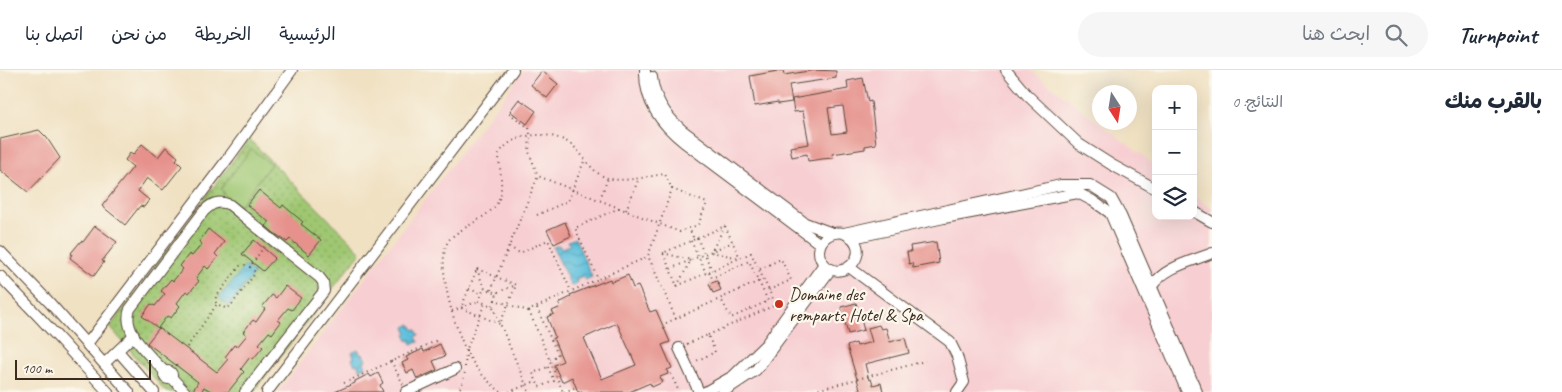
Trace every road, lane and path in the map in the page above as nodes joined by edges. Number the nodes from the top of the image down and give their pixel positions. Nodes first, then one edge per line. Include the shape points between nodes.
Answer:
1 (292, 70) edge
2 (513, 70) edge
3 (645, 70) edge
4 (652, 70) edge
5 (1006, 70) edge
6 (509, 113) dead end
7 (530, 135) junction
8 (697, 146) junction
9 (585, 159) junction
10 (538, 176) junction
11 (608, 178) junction
12 (639, 178) junction
13 (1152, 187) edge
14 (573, 189) junction
15 (672, 189) junction
16 (600, 200) junction
17 (619, 208) junction
18 (626, 210) junction
19 (1197, 213) edge
20 (944, 214) junction
21 (537, 215) dead end
22 (1212, 222) edge
23 (660, 224) junction
24 (725, 226) junction
25 (689, 228) junction
26 (832, 233) junction
27 (848, 236) junction
28 (270, 238) junction
29 (697, 238) junction
30 (692, 240) junction
31 (733, 242) junction
32 (820, 244) junction
33 (508, 247) junction
34 (0, 251) edge
35 (711, 252) junction
36 (663, 253) junction
37 (1212, 254) edge
38 (704, 255) junction
39 (648, 256) junction
40 (699, 257) junction
41 (740, 258) junction
42 (691, 260) junction
43 (827, 266) junction
44 (250, 267) junction
45 (849, 267) junction
46 (477, 269) junction
47 (670, 269) junction
48 (759, 269) junction
49 (709, 272) junction
50 (0, 276) edge
51 (496, 277) junction
52 (598, 279) junction
53 (764, 280) junction
54 (759, 282) junction
55 (516, 285) junction
56 (677, 286) junction
57 (1152, 286) junction
58 (484, 288) junction
59 (469, 289) junction
60 (491, 290) junction
61 (769, 290) junction
62 (571, 292) junction
63 (497, 293) junction
64 (482, 294) junction
65 (721, 298) junction
66 (494, 300) junction
67 (479, 301) junction
68 (486, 303) junction
69 (217, 304) junction
70 (508, 305) junction
71 (492, 306) junction
72 (537, 307) junction
73 (460, 308) junction
74 (529, 311) junction
75 (452, 312) junction
76 (480, 316) junction
77 (676, 319) junction
78 (666, 323) dead end
79 (500, 324) junction
80 (708, 334) junction
81 (134, 335) junction
82 (438, 340) dead end
83 (87, 344) junction
84 (187, 347) dead end
85 (679, 348) joint
86 (118, 351) junction
87 (466, 351) junction
88 (550, 359) junction
89 (392, 361) junction
90 (925, 361) dead end
91 (105, 363) junction
92 (687, 365) junction
93 (455, 369) dead end
94 (555, 372) junction
95 (551, 374) junction
96 (671, 374) dead end
97 (168, 376) junction
98 (536, 381) junction
99 (344, 383) dead end
100 (526, 385) junction
101 (574, 388) dead end
102 (108, 392) edge
103 (129, 392) edge
104 (154, 392) edge
105 (184, 392) edge
106 (245, 392) edge
107 (267, 392) edge
108 (406, 392) edge
109 (457, 392) edge
110 (500, 392) edge
111 (509, 392) edge
112 (528, 392) edge
113 (564, 392) edge
114 (679, 392) edge
115 (699, 392) edge
116 (705, 392) edge
117 (723, 392) edge
118 (809, 392) edge
119 (957, 392) edge
120 (1187, 392) edge
121 (1198, 392) edge

1 - 83 street
2 - 107 street
3 - 8 street via 647,93 655,111 673,132
4 - 8 street via 654,90 661,106
5 - 13 street via 1027,95 1079,144
6 - 7 path via 529,128
7 - 9 path via 550,136 569,143
7 - 10 path via 529,152
7 - 75 path via 509,143 499,154 500,194 495,207 456,234 446,246 443,265
8 - 26 street via 805,223
8 - 32 street
9 - 11 path via 598,173
9 - 14 path
10 - 14 path
10 - 33 path
11 - 12 path
11 - 16 path
12 - 15 path via 666,174
12 - 18 path
14 - 16 path
14 - 21 path via 568,200
15 - 23 path
15 - 25 path via 707,203 698,225
16 - 17 path
17 - 18 path
17 - 52 path via 575,228
18 - 23 path
19 - 22 street
20 - 27 street
20 - 57 street via 1061,185 1090,185 1111,198
20 - 120 street via 1078,192 1110,213
23 - 25 path via 680,232
23 - 39 path
24 - 29 path
24 - 31 path
24 - 35 path
25 - 30 path
26 - 27 street
26 - 32 street
27 - 45 street via 856,243 858,254
28 - 44 path
28 - 81 street via 230,204 211,204 130,309 128,314
28 - 106 street via 319,277 324,291
29 - 30 path
29 - 38 path
30 - 36 path
30 - 40 path
31 - 35 path
31 - 41 path
32 - 43 street via 819,254
33 - 51 path
33 - 62 path via 520,253 548,240
34 - 83 street
35 - 38 path
35 - 41 path
36 - 42 path
36 - 47 path
37 - 57 street via 1164,273
38 - 40 path
38 - 49 path
39 - 52 path
39 - 77 path
40 - 42 path
40 - 49 path
41 - 48 path via 752,253
41 - 49 path
42 - 47 path
42 - 56 path
43 - 45 street via 843,270
43 - 116 street via 766,344 734,376
43 - 117 street via 756,370
44 - 69 path via 240,266 216,297
44 - 69 path via 254,275 229,307
45 - 119 street via 950,342 964,382
46 - 51 path
46 - 58 path
46 - 59 path
47 - 56 path
48 - 53 path
48 - 61 path via 781,259 791,280
49 - 54 path via 712,278 749,261
49 - 56 path
50 - 102 street
51 - 55 path
51 - 60 path
52 - 62 path
53 - 54 path
53 - 61 path
54 - 65 path
54 - 65 path via 768,301 731,318
55 - 63 path
55 - 70 path
57 - 121 street
58 - 60 path
58 - 64 path
59 - 64 path
59 - 73 path
60 - 63 path
61 - 80 path via 775,301 773,306
62 - 72 path
63 - 66 path
64 - 67 path
65 - 77 path
66 - 70 path
66 - 71 path
67 - 68 path
67 - 73 path
68 - 71 path
68 - 76 path
69 - 84 path
70 - 74 path
70 - 79 path
71 - 79 path
72 - 74 path
72 - 88 path via 558,355
73 - 75 path
73 - 76 path
74 - 88 path
75 - 87 path
76 - 79 path
76 - 87 path
77 - 78 path
79 - 100 path
80 - 85 path
80 - 92 path via 715,352
81 - 86 street
81 - 97 street
82 - 89 path
83 - 91 street
85 - 92 street
86 - 91 street
86 - 104 street
87 - 109 path via 462,385
87 - 110 path via 482,375
88 - 94 path
89 - 99 path
89 - 108 path
90 - 118 path
91 - 103 street
92 - 115 street
93 - 108 street
94 - 95 path
94 - 113 path
95 - 98 path via 554,381 539,387
95 - 98 path via 548,367 533,373
96 - 114 path
97 - 104 street
97 - 105 street
98 - 100 path
100 - 111 path
100 - 112 path
101 - 113 path

